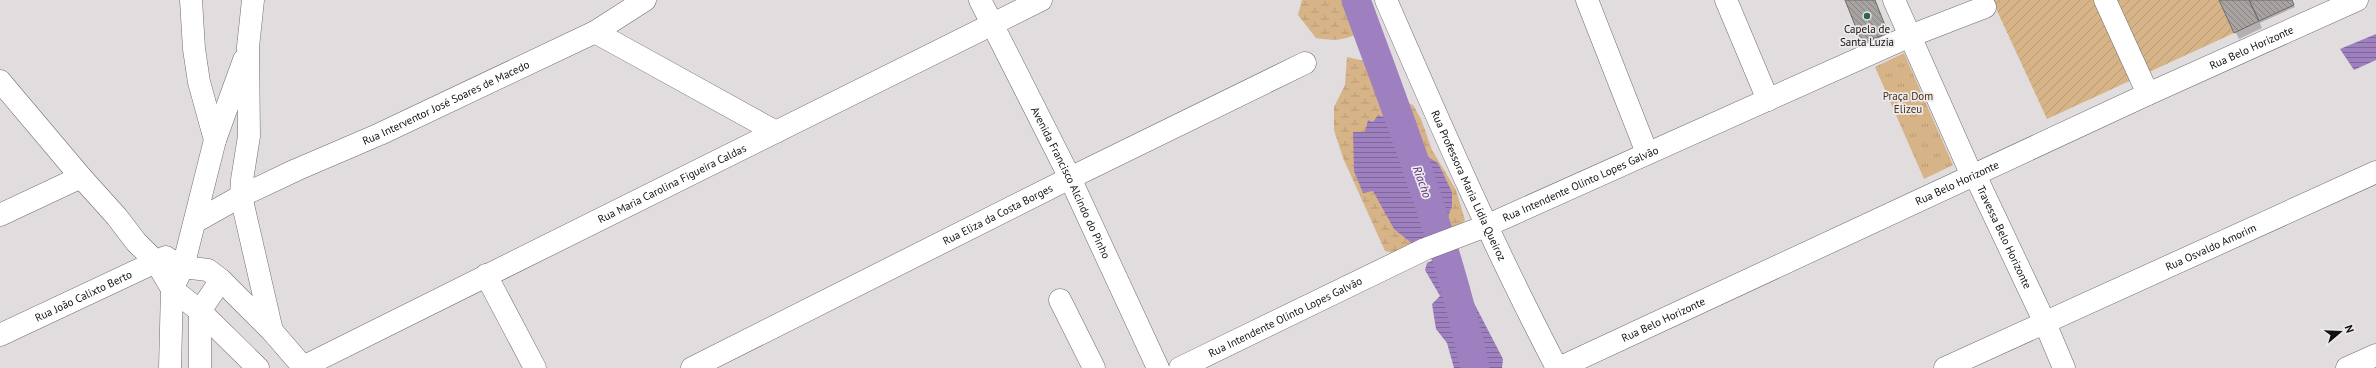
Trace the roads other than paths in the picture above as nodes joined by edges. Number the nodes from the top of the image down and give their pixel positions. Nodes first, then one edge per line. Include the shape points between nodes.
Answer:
1 (191, 0) edge
2 (253, 0) edge
3 (645, 0) edge
4 (980, 0) edge
5 (1041, 0) edge
6 (1386, 0) edge
7 (1586, 0) edge
8 (1726, 0) edge
9 (1894, 0) edge
10 (2105, 0) edge
11 (2357, 0) edge
12 (1985, 7) dead end
13 (992, 24) junction
14 (595, 32) junction
15 (1910, 36) junction
16 (248, 47) junction
17 (1305, 63) dead end
18 (3, 89) edge
19 (2148, 94) junction
20 (1768, 100) junction
21 (776, 132) junction
22 (215, 140) junction
23 (1648, 153) junction
24 (2376, 172) edge
25 (1975, 175) junction
26 (81, 178) junction
27 (1070, 178) junction
28 (241, 196) junction
29 (0, 215) edge
30 (196, 222) junction
31 (1486, 226) junction
32 (168, 262) junction
33 (486, 275) junction
34 (221, 280) junction
35 (172, 289) junction
36 (1060, 300) dead end
37 (200, 311) junction
38 (2045, 323) junction
39 (272, 331) junction
40 (0, 335) edge
41 (2376, 355) edge
42 (303, 367) edge
43 (170, 368) edge
44 (200, 368) edge
45 (258, 368) edge
46 (535, 368) edge
47 (692, 368) edge
48 (1094, 368) edge
49 (1158, 368) edge
50 (1180, 368) edge
51 (1558, 368) edge
52 (1945, 368) edge
53 (2064, 368) edge
54 (2348, 368) edge

1 - 22 street via 199,82
2 - 16 street
3 - 14 street, Rua Interventor José Soares de Macedo
4 - 13 street, Avenida Francisco Alcindo do Pinho
5 - 13 street, Rua Maria Carolina Figueira Caldas
6 - 31 street, Rua Professora Maria Lídia Queiroz
7 - 23 street
8 - 20 street
9 - 15 street, Travessa Belo Horizonte
10 - 19 street
11 - 19 street, Rua Belo Horizonte
12 - 15 street, Rua Intendente Olinto Lopes Galvão
13 - 21 street, Rua Maria Carolina Figueira Caldas
13 - 27 street, Avenida Francisco Alcindo do Pinho
14 - 21 street
14 - 28 street, Rua Interventor José Soares de Macedo via 380,134
15 - 20 street, Rua Intendente Olinto Lopes Galvão
15 - 25 street, Travessa Belo Horizonte via 1969,169
16 - 22 street
16 - 28 street via 249,136
17 - 27 street, Rua Eliza da Costa Borges
18 - 26 street
19 - 25 street, Rua Belo Horizonte
20 - 23 street, Rua Intendente Olinto Lopes Galvão
21 - 33 street, Rua Maria Carolina Figueira Caldas
22 - 30 street
23 - 31 street, Rua Intendente Olinto Lopes Galvão
24 - 38 street, Rua Osvaldo Amorim
25 - 38 street, Travessa Belo Horizonte
25 - 51 street, Rua Belo Horizonte
26 - 29 street
26 - 32 street via 117,216 136,242
27 - 47 street, Rua Eliza da Costa Borges
27 - 49 street, Avenida Francisco Alcindo do Pinho
28 - 30 street, Rua Interventor José Soares de Macedo
28 - 39 street
30 - 32 street
31 - 50 street, Rua Intendente Olinto Lopes Galvão via 1425,249
31 - 51 street, Rua Professora Maria Lídia Queiroz
32 - 34 street via 208,270
32 - 35 street
32 - 40 street, Rua João Calixto Berto
33 - 42 street, Rua Maria Carolina Figueira Caldas
33 - 46 street
34 - 37 street
34 - 39 street
35 - 37 street
35 - 43 street
36 - 48 street
37 - 44 street
37 - 45 street
38 - 52 street, Rua Osvaldo Amorim
38 - 53 street, Travessa Belo Horizonte
39 - 42 street
41 - 54 street

